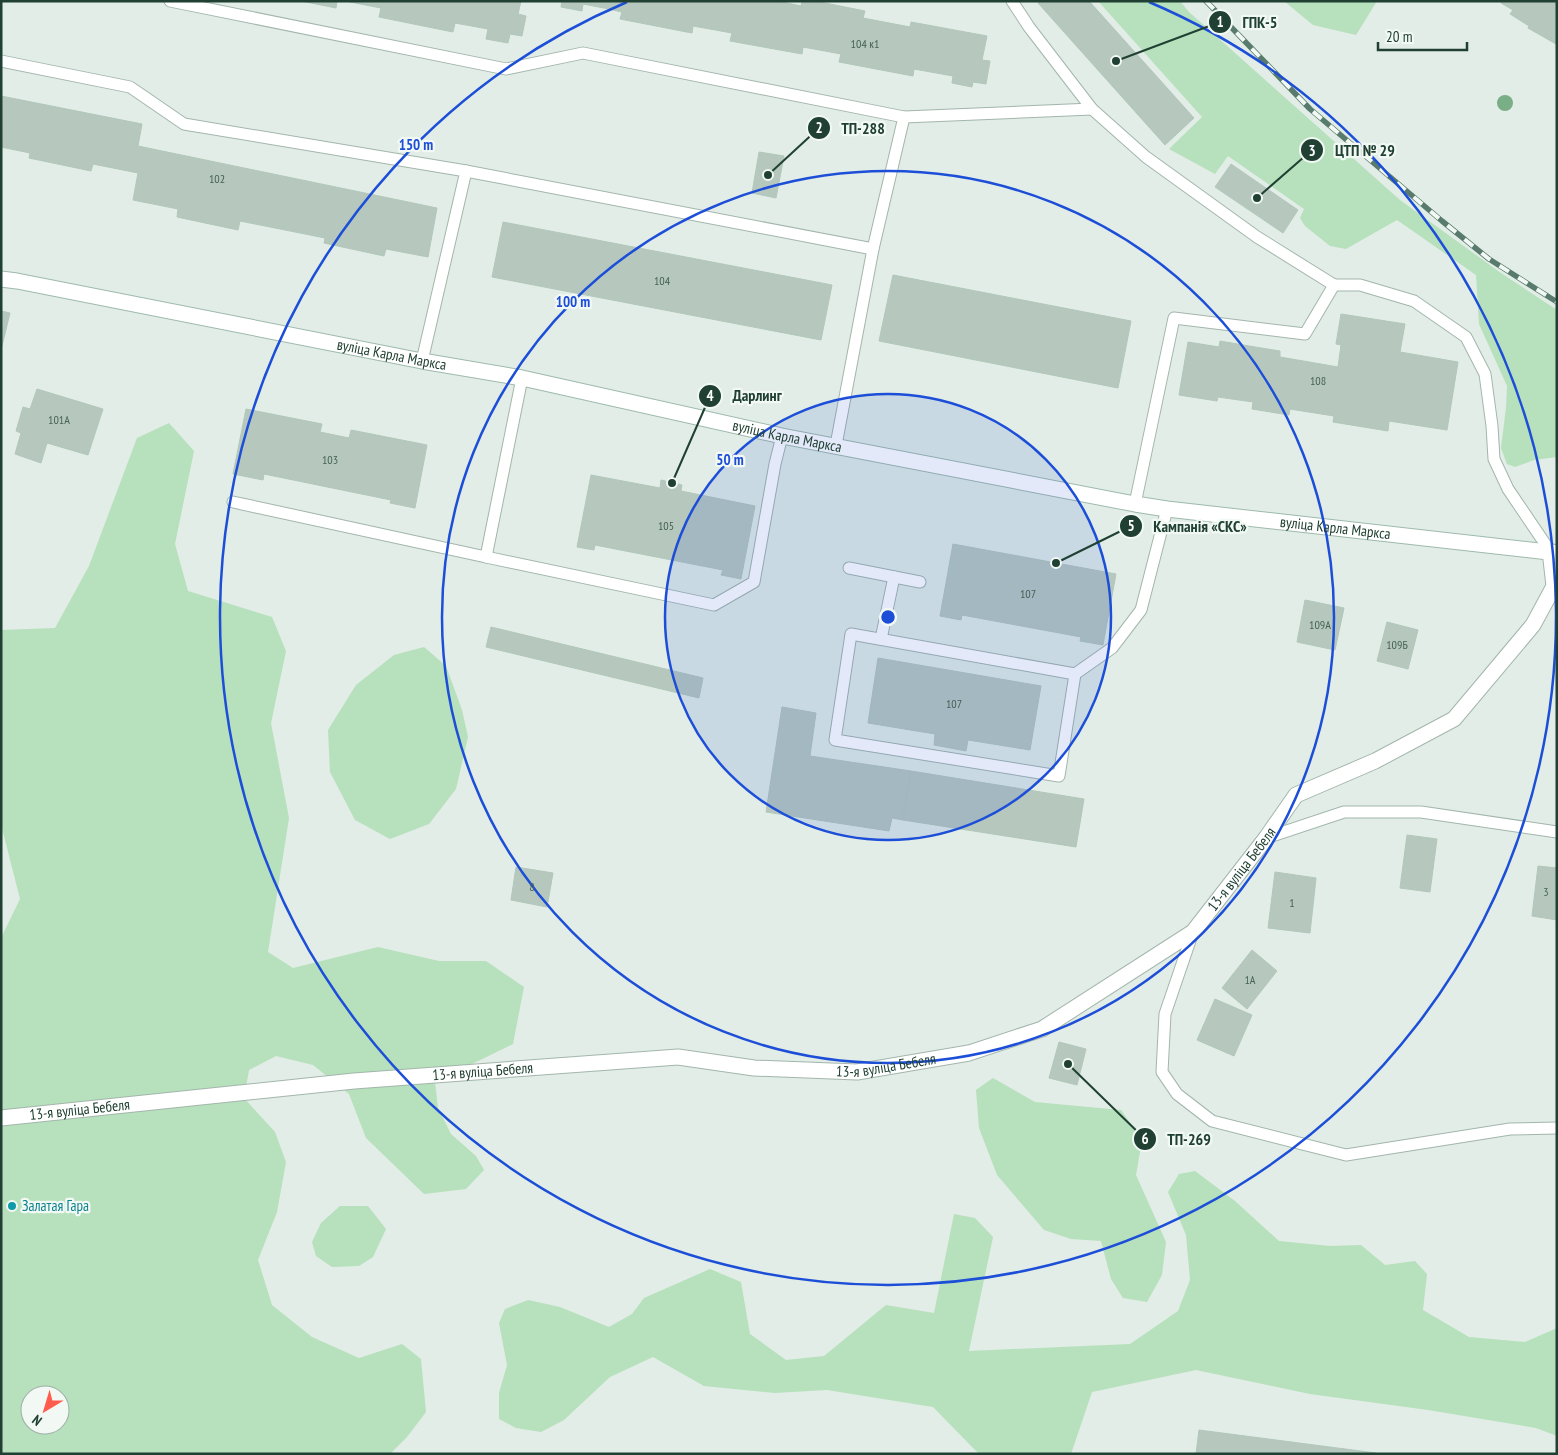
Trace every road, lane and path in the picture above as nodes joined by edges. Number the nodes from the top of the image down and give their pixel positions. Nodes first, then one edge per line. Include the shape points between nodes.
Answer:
1 (170, 1) edge
2 (1012, 1) edge
3 (1, 61) edge
4 (1092, 109) junction
5 (904, 117) junction
6 (466, 171) junction
7 (873, 249) junction
8 (1, 279) edge
9 (1334, 285) junction
10 (422, 361) junction
11 (522, 378) junction
12 (782, 436) junction
13 (836, 445) junction
14 (233, 502) dead end
15 (1135, 504) junction
16 (1167, 509) junction
17 (1554, 551) edge
18 (486, 557) junction
19 (849, 568) dead end
20 (894, 577) junction
21 (920, 582) dead end
22 (881, 639) junction
23 (1075, 674) junction
24 (1557, 832) edge
25 (1266, 838) junction
26 (1194, 932) junction
27 (1, 1118) edge
28 (1557, 1128) edge

1 - 5 lane via 506,69 584,53
2 - 4 lane
3 - 6 lane via 130,86 184,124
4 - 5 lane
4 - 9 lane via 1154,162 1257,237
5 - 7 lane
6 - 7 lane
6 - 10 lane
7 - 13 lane
8 - 10 street, вуліца Карла Маркса
9 - 15 lane via 1306,334 1174,318
9 - 17 lane via 1360,285 1414,301 1466,337 1485,374 1494,459 1508,489
10 - 11 street, вуліца Карла Маркса
11 - 12 street, вуліца Карла Маркса
11 - 18 lane
12 - 13 street, вуліца Карла Маркса
12 - 18 lane via 754,582 714,605
13 - 15 street, вуліца Карла Маркса
14 - 18 lane
15 - 16 street, вуліца Карла Маркса
16 - 17 street, вуліца Карла Маркса
16 - 23 lane via 1141,610 1112,648
17 - 25 street, 13-я вуліца Бебеля via 1554,586 1533,625 1454,719 1375,761 1296,795
19 - 20 lane
20 - 21 lane
20 - 22 lane
22 - 23 lane
22 - 23 lane via 851,634 835,740 1059,776
24 - 25 lane via 1421,812 1344,812
25 - 26 street, 13-я вуліца Бебеля
26 - 27 street, 13-я вуліца Бебеля via 1042,1029 953,1057 857,1072 754,1068 678,1057 354,1081
26 - 28 lane via 1165,1014 1162,1072 1177,1094 1212,1120 1346,1155 1510,1129

